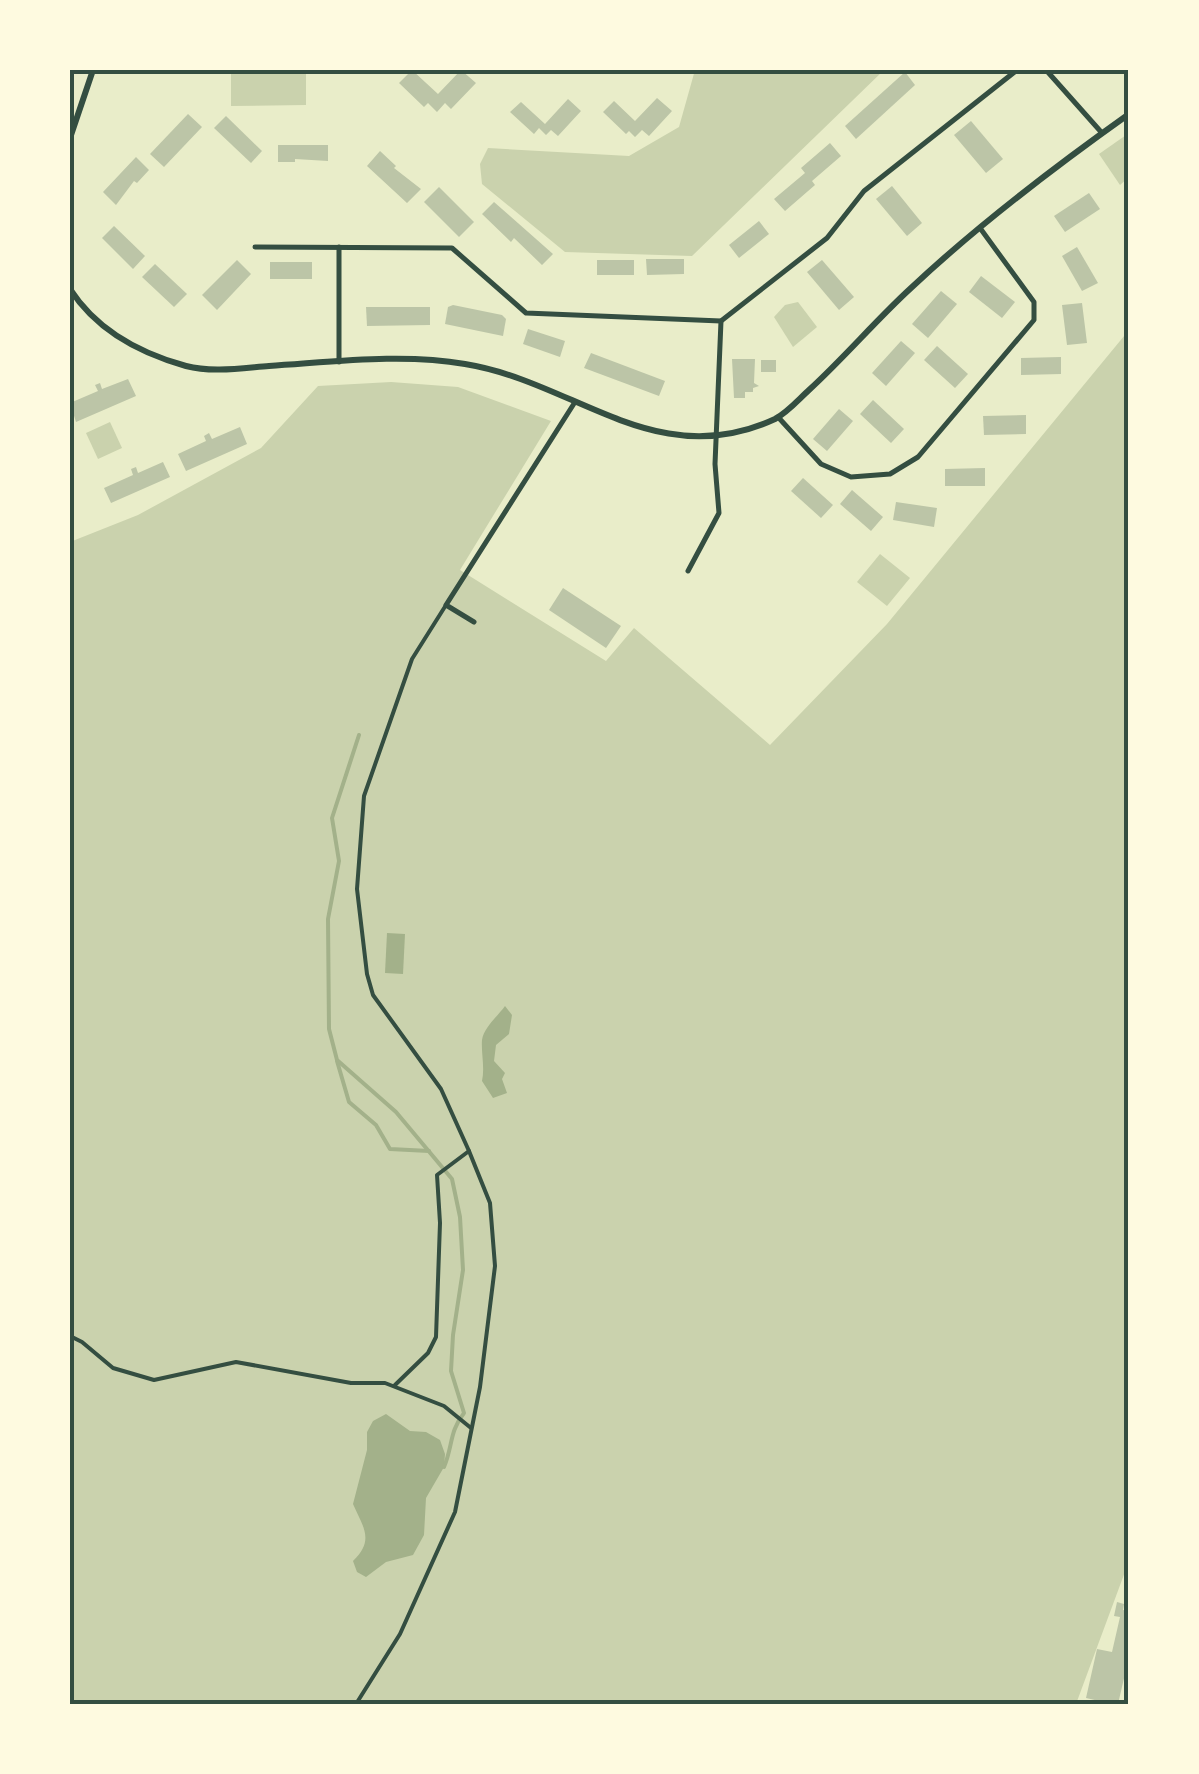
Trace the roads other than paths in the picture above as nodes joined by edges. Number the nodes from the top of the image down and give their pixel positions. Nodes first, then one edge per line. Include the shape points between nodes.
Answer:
1 (93, 70) edge
2 (1017, 70) edge
3 (1046, 70) edge
4 (1129, 114) edge
5 (1102, 133) junction
6 (70, 138) edge
7 (978, 226) junction
8 (255, 247) dead end
9 (339, 247) junction
10 (70, 289) edge
11 (721, 320) junction
12 (340, 362) junction
13 (576, 402) junction
14 (778, 417) junction
15 (717, 434) junction
16 (688, 571) dead end
17 (446, 605) junction
18 (474, 622) dead end
19 (469, 1151) junction
20 (70, 1336) edge
21 (394, 1386) junction
22 (472, 1428) junction
23 (356, 1704) edge

1 - 6 street
2 - 11 street via 864,191 827,238
3 - 5 street
4 - 5 street
5 - 7 street
7 - 14 street
7 - 14 street via 1034,302 1034,320 918,457 890,474 851,476 821,464
8 - 9 street
9 - 11 street via 452,248 526,313
9 - 12 street
10 - 12 street via 124,341 188,367
11 - 15 street
12 - 13 street via 468,364
13 - 15 street via 643,430
13 - 17 street
14 - 15 street
15 - 16 street via 720,514
17 - 18 street
17 - 19 street via 412,659 364,796 356,889 372,995 440,1089
19 - 21 street via 437,1176 436,1338
19 - 22 street via 490,1204 495,1266
20 - 21 street via 112,1368 154,1380 236,1362
21 - 22 street via 444,1406
22 - 23 street via 455,1512 400,1634

